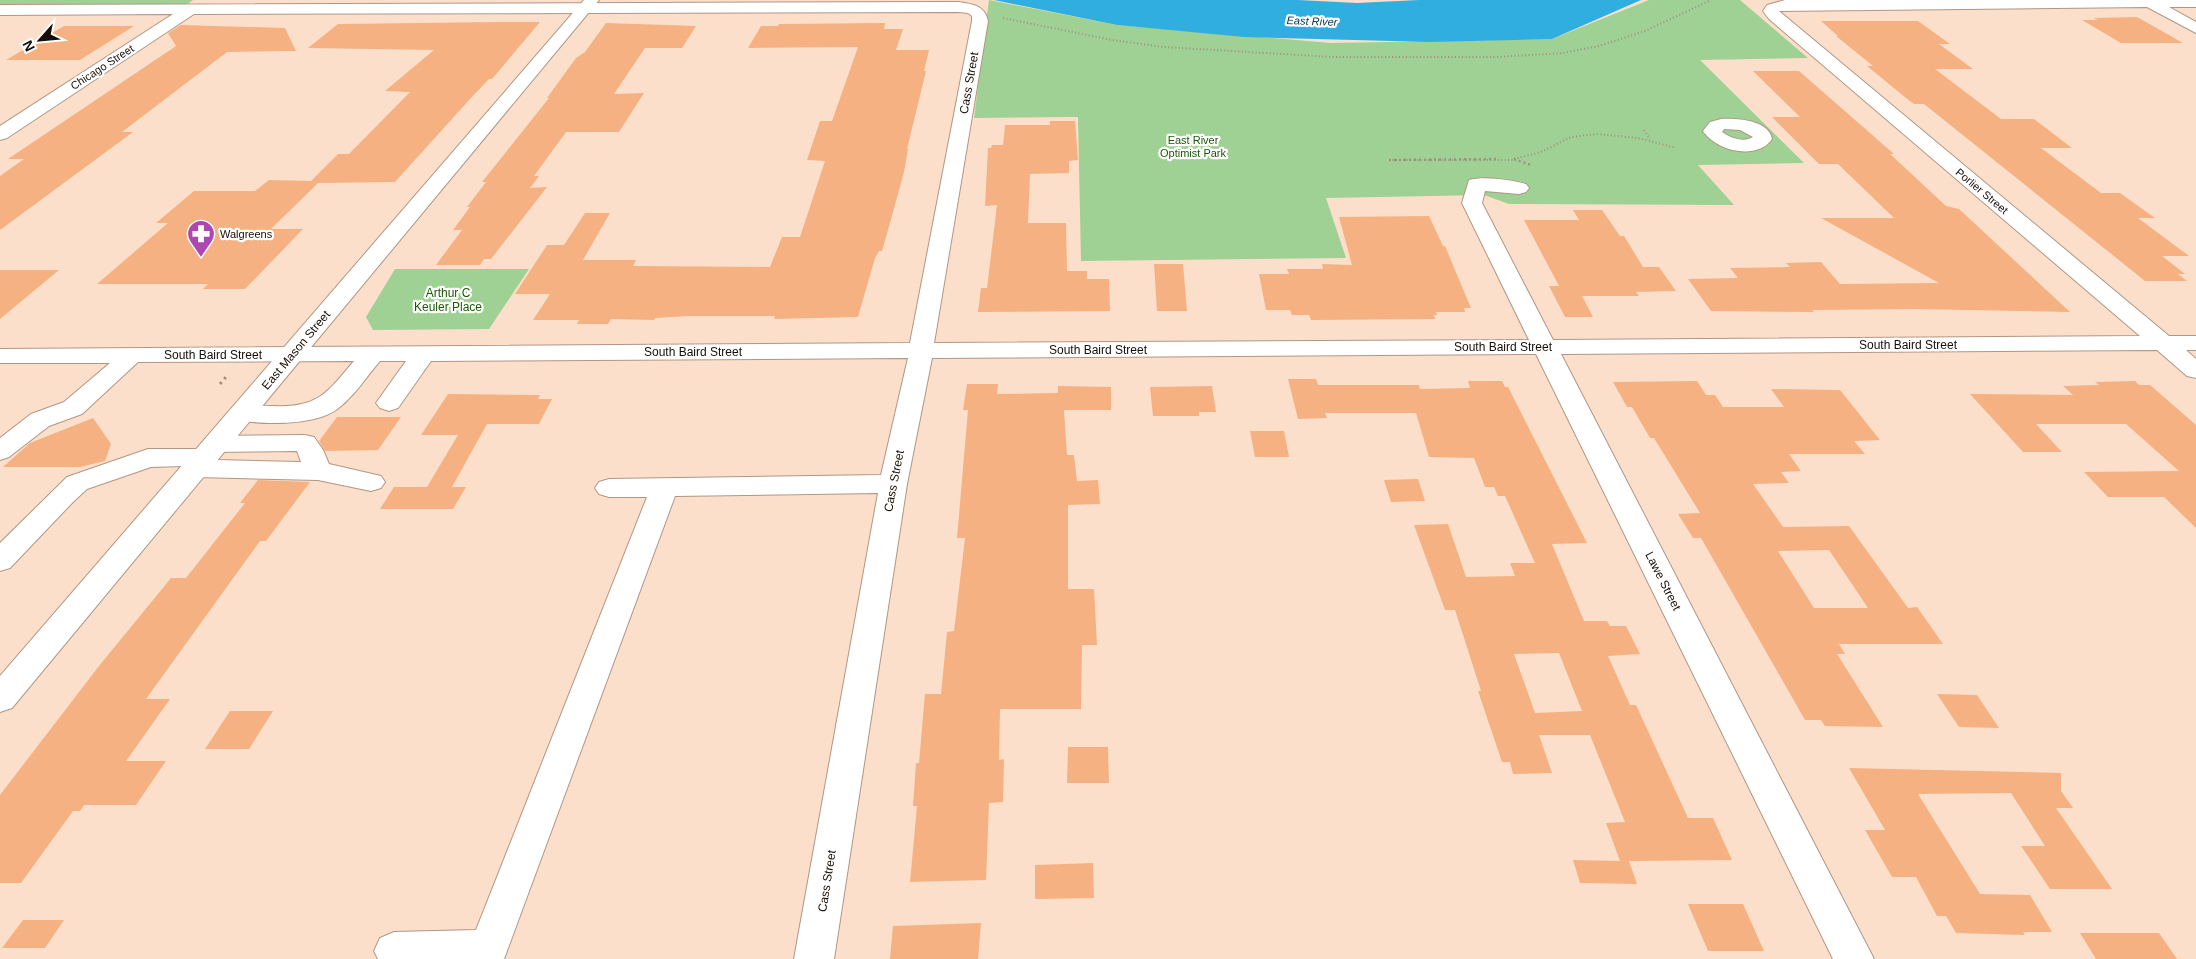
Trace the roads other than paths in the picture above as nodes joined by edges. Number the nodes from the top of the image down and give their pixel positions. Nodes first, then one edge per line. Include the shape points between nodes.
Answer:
1 (2147, 1) edge
2 (2196, 2) edge
3 (589, 4) edge
4 (197, 5) edge
5 (0, 10) edge
6 (2196, 28) edge
7 (0, 134) edge
8 (1518, 188) dead end
9 (2163, 343) junction
10 (2196, 343) edge
11 (1544, 347) junction
12 (921, 350) junction
13 (292, 354) junction
14 (373, 354) junction
15 (424, 354) junction
16 (132, 355) junction
17 (0, 356) edge
18 (2196, 371) edge
19 (389, 403) dead end
20 (242, 413) junction
21 (0, 451) edge
22 (206, 456) junction
23 (371, 482) dead end
24 (893, 484) junction
25 (665, 487) junction
26 (609, 488) dead end
27 (0, 561) edge
28 (0, 699) edge
29 (394, 951) dead end
30 (814, 959) edge
31 (1854, 959) edge

1 - 2 street
1 - 6 street
1 - 9 street, Porlier Street via 1799,5 1772,8 1771,13
3 - 4 street
3 - 12 street, Cass Street via 958,7 976,13
3 - 13 street, East Mason Street
4 - 5 street
4 - 7 street, Chicago Street
8 - 11 street, Lawe Street via 1476,184 1472,203
9 - 10 street, South Baird Street
9 - 11 street, South Baird Street
9 - 18 street, Porlier Street
11 - 12 street, South Baird Street
11 - 31 street, Lawe Street
12 - 15 street, South Baird Street
12 - 24 street, Cass Street
13 - 14 street, South Baird Street
13 - 16 street, South Baird Street
13 - 20 street, East Mason Street
14 - 15 street, South Baird Street
14 - 20 street via 325,406 297,414
15 - 19 street
16 - 17 street, South Baird Street
16 - 21 street via 86,399 73,408 40,420
20 - 22 street, East Mason Street
22 - 23 street via 318,471
22 - 27 street via 148,458 77,482
22 - 28 street, East Mason Street
24 - 25 street
24 - 30 street, Cass Street
25 - 26 street
25 - 29 street via 489,948

